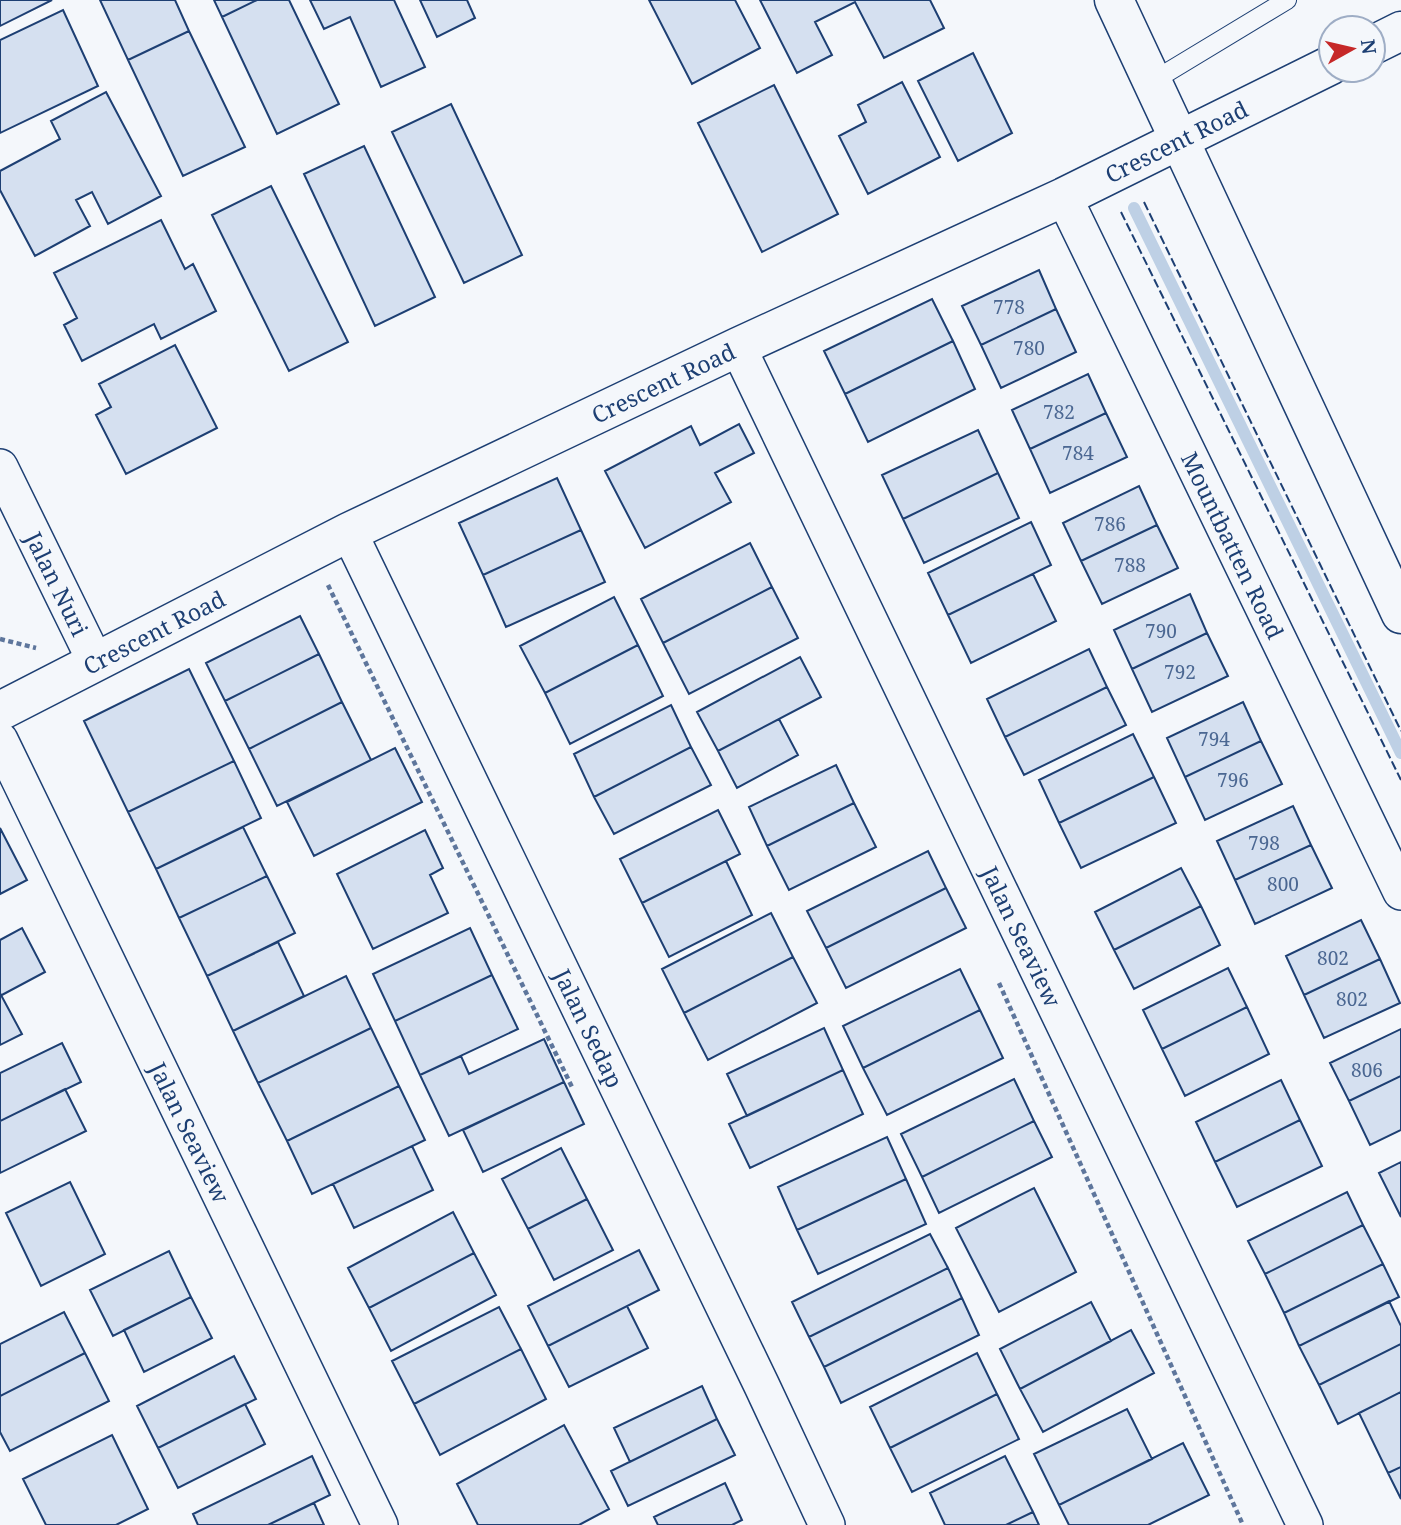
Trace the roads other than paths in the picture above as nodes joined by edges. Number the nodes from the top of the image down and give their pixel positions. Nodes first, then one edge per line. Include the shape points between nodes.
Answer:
1 (1114, 0) edge
2 (1287, 0) edge
3 (1317, 72) edge
4 (1153, 81) junction
5 (1180, 139) junction
6 (1064, 197) junction
7 (737, 347) junction
8 (0, 467) edge
9 (349, 531) junction
10 (1401, 614) edge
11 (95, 661) junction
12 (0, 711) edge
13 (0, 740) edge
14 (1401, 892) edge
15 (380, 1525) edge
16 (827, 1525) edge
17 (1305, 1525) edge

1 - 4 street
2 - 4 lane
3 - 5 street, Crescent Road
4 - 5 street
5 - 6 street, Crescent Road
5 - 10 street
6 - 7 street, Crescent Road
6 - 14 street, Mountbatten Road
7 - 9 street, Crescent Road
7 - 17 street, Jalan Seaview
8 - 11 street, Jalan Nuri
9 - 11 street, Crescent Road
9 - 16 street, Jalan Sedap
11 - 12 street, Crescent Road
13 - 15 street, Jalan Seaview

